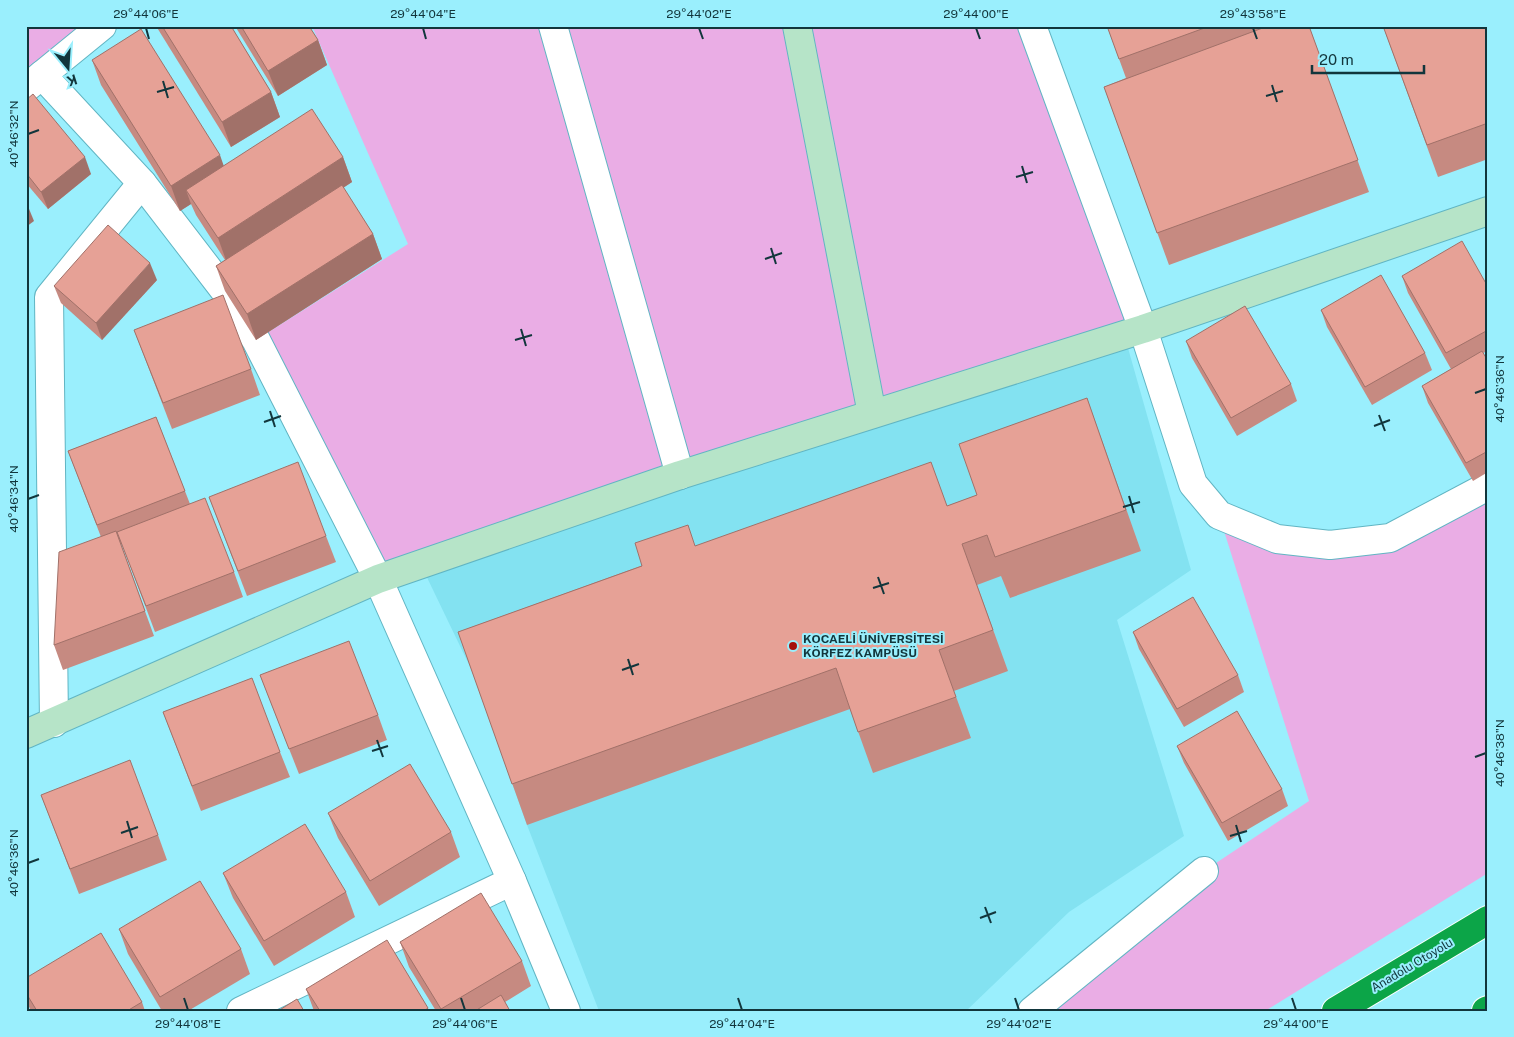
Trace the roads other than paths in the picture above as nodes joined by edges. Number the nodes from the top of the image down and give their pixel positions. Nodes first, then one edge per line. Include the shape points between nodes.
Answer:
1 (102, 26) edge
2 (553, 26) edge
3 (797, 26) edge
4 (1032, 26) edge
5 (34, 82) edge
6 (142, 183) junction
7 (1488, 211) edge
8 (1143, 329) junction
9 (872, 414) junction
10 (680, 475) junction
11 (1488, 486) edge
12 (378, 580) junction
13 (54, 723) junction
14 (26, 734) edge
15 (1204, 871) dead end
16 (512, 881) junction
17 (1488, 920) edge
18 (241, 1011) edge
19 (566, 1011) edge
20 (1032, 1011) edge
21 (1336, 1011) edge

1 - 5 street
2 - 10 street
3 - 9 main road
4 - 8 street
5 - 6 street
6 - 12 street via 225,291 256,340
6 - 13 street via 49,297
7 - 8 main road
8 - 9 main road
8 - 11 street via 1193,484 1219,515 1277,538 1330,545 1390,538
9 - 10 main road
10 - 12 main road
12 - 13 main road
12 - 16 street
13 - 14 main road
15 - 20 street
16 - 18 street
16 - 19 street
17 - 21 highway, Anadolu Otoyolu

